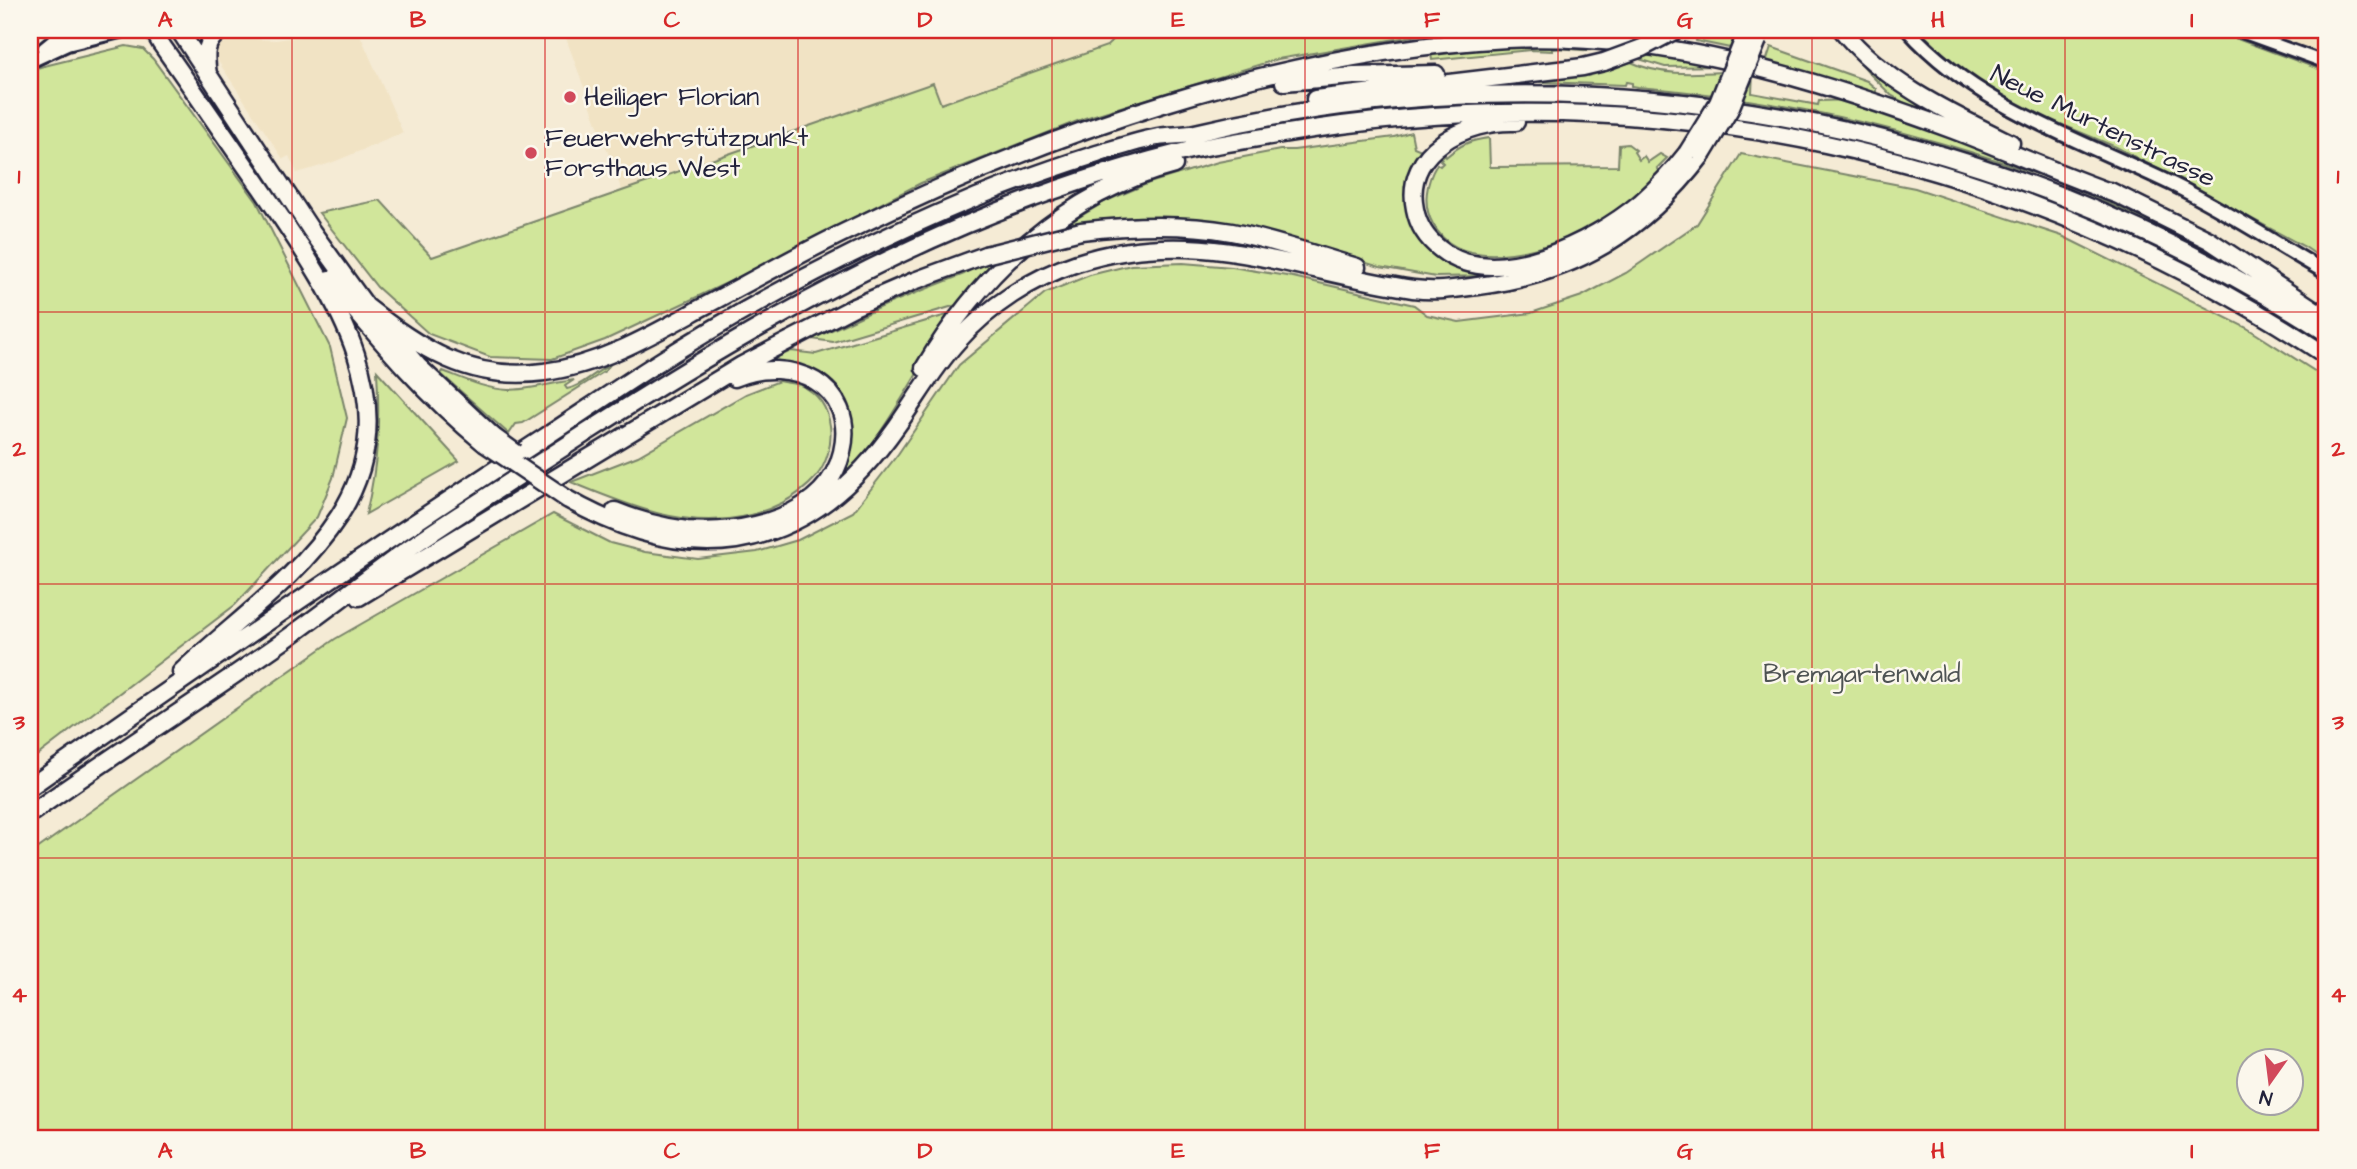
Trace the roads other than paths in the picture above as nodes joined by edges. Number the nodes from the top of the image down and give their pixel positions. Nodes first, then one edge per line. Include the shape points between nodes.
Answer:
1 (75, 30) edge
2 (124, 30) edge
3 (153, 30) edge
4 (179, 30) edge
5 (222, 30) edge
6 (1676, 30) edge
7 (1842, 30) edge
8 (1908, 30) edge
9 (2236, 30) edge
10 (1753, 34) edge
11 (30, 60) edge
12 (2327, 63) edge
13 (208, 76) junction
14 (1496, 77) junction
15 (1618, 116) junction
16 (1115, 121) junction
17 (1281, 135) junction
18 (1160, 136) junction
19 (1695, 154) junction
20 (2118, 195) junction
21 (300, 246) junction
22 (2287, 250) junction
23 (2327, 273) edge
24 (2327, 281) edge
25 (1476, 286) junction
26 (366, 306) junction
27 (2327, 318) edge
28 (2327, 333) edge
29 (2327, 356) edge
30 (675, 404) junction
31 (489, 440) junction
32 (869, 462) junction
33 (572, 496) junction
34 (284, 640) junction
35 (147, 705) junction
36 (30, 788) edge
37 (30, 814) edge

1 - 11 main road
2 - 11 main road via 86,38
3 - 21 highway
4 - 13 highway
5 - 13 highway via 206,50
6 - 14 highway, bridge via 1604,62
7 - 20 highway via 1876,63 1920,93
8 - 22 main road, Neue Murtenstrasse via 1948,68 1993,99 2189,192
9 - 12 street
10 - 19 highway, bridge via 1734,102
13 - 26 highway
14 - 16 highway via 1390,74 1302,80 1225,93
14 - 18 highway via 1238,112 1179,125
15 - 17 highway via 1474,113 1363,122
15 - 19 highway via 1576,123 1507,121 1452,136 1431,151 1416,179 1414,205 1423,230 1440,249 1465,262 1496,266 1528,261 1582,240 1618,219
15 - 29 highway via 1813,141 1984,187 2141,250 2253,309
16 - 20 highway via 1223,87 1395,52 1507,40 1601,40 1707,56 1794,78 1944,127
16 - 26 highway via 923,195 619,351 562,369 525,374 469,368 426,350
17 - 32 highway via 1136,178 1054,222 1004,263 964,308
17 - 34 highway via 1191,150 1081,181 962,226 842,283 691,368 550,456 406,551
18 - 28 highway via 1335,107 1485,95 1638,98 1773,115 1916,147 2061,195 2199,258
18 - 35 highway via 1054,168 953,207 725,322 481,478
19 - 25 highway via 1667,198 1602,247 1544,273
20 - 27 highway via 2209,240
21 - 31 highway via 441,407
21 - 35 highway via 342,319 364,378 368,421 359,475 338,518 304,561
22 - 23 main road, Neue Murtenstrasse
22 - 24 main road, Neue Murtenstrasse
25 - 30 highway, bridge via 1416,282 1258,238 1204,228 1149,226 1081,232 1032,242 914,281 844,312
25 - 32 highway via 1443,292 1414,289 1209,249 1135,250 1076,263 1025,287 971,327
26 - 31 highway
30 - 33 highway via 754,371 796,371 818,382 836,404 844,428 842,453 832,476 809,501 749,526 701,531 663,526
30 - 34 highway
31 - 33 highway, bridge
32 - 33 highway via 836,496 801,519 726,541 649,534 618,524
34 - 37 highway
35 - 36 highway

